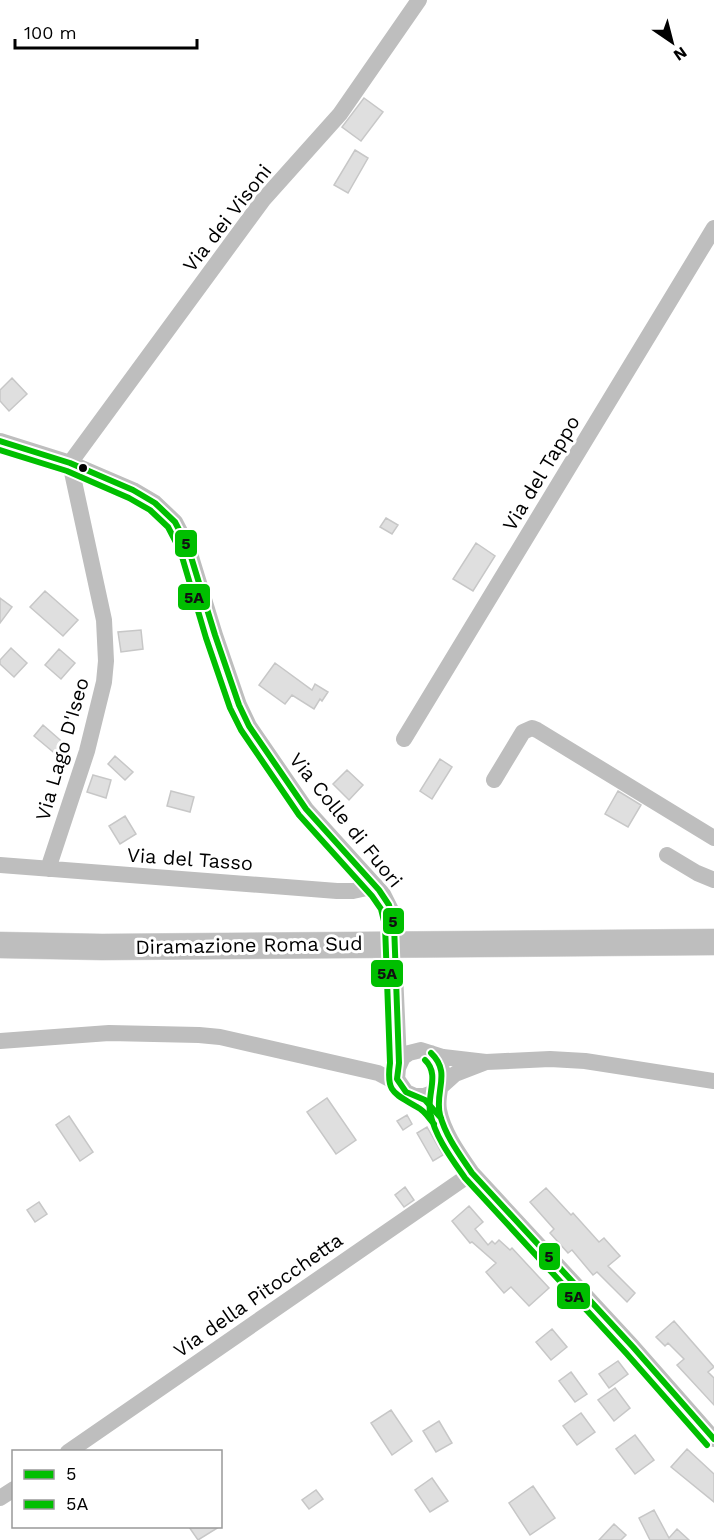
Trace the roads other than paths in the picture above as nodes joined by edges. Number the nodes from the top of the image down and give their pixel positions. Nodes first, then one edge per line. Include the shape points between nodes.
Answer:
1 (419, 0) edge
2 (714, 228) edge
3 (0, 441) edge
4 (70, 463) junction
5 (404, 739) dead end
6 (494, 780) dead end
7 (714, 838) edge
8 (667, 855) dead end
9 (0, 865) edge
10 (48, 869) junction
11 (714, 880) edge
12 (376, 886) junction
13 (394, 924) dead end
14 (714, 942) edge
15 (0, 945) edge
16 (714, 959) edge
17 (0, 960) edge
18 (395, 972) dead end
19 (397, 1023) junction
20 (0, 1041) edge
21 (426, 1052) junction
22 (486, 1062) junction
23 (399, 1063) junction
24 (363, 1069) junction
25 (714, 1081) edge
26 (399, 1084) junction
27 (440, 1086) junction
28 (420, 1097) junction
29 (441, 1118) junction
30 (472, 1173) junction
31 (714, 1439) edge
32 (71, 1450) edge

1 - 4 street, Via dei Visoni via 340,114 263,200
2 - 5 street, Via del Tappo
3 - 4 street, Via Colle di Fuori
4 - 10 street, Via Lago D'Iseo via 104,620 106,661 87,751
4 - 12 street, Via Colle di Fuori via 138,492 175,522 188,547 249,726 306,809
6 - 7 street via 523,732 537,730
8 - 11 street
9 - 10 street, Via del Tasso
10 - 12 street, Via del Tasso via 337,891
12 - 13 street, Via Colle di Fuori via 389,905
14 - 15 highway, Diramazione Roma Sud
16 - 17 highway, Diramazione Roma Sud
18 - 19 street
19 - 21 street via 406,1040
19 - 23 street
20 - 24 street via 109,1033 199,1035
21 - 22 street
21 - 23 street via 409,1053
21 - 27 street via 436,1057 442,1067
22 - 25 street via 574,1060
22 - 27 street via 455,1074
23 - 24 street via 385,1070
23 - 26 street
24 - 26 street
26 - 28 street via 406,1092
27 - 28 street via 432,1094
27 - 29 street
28 - 29 street
29 - 30 street
30 - 31 street
30 - 32 street, Via della Pitocchetta

